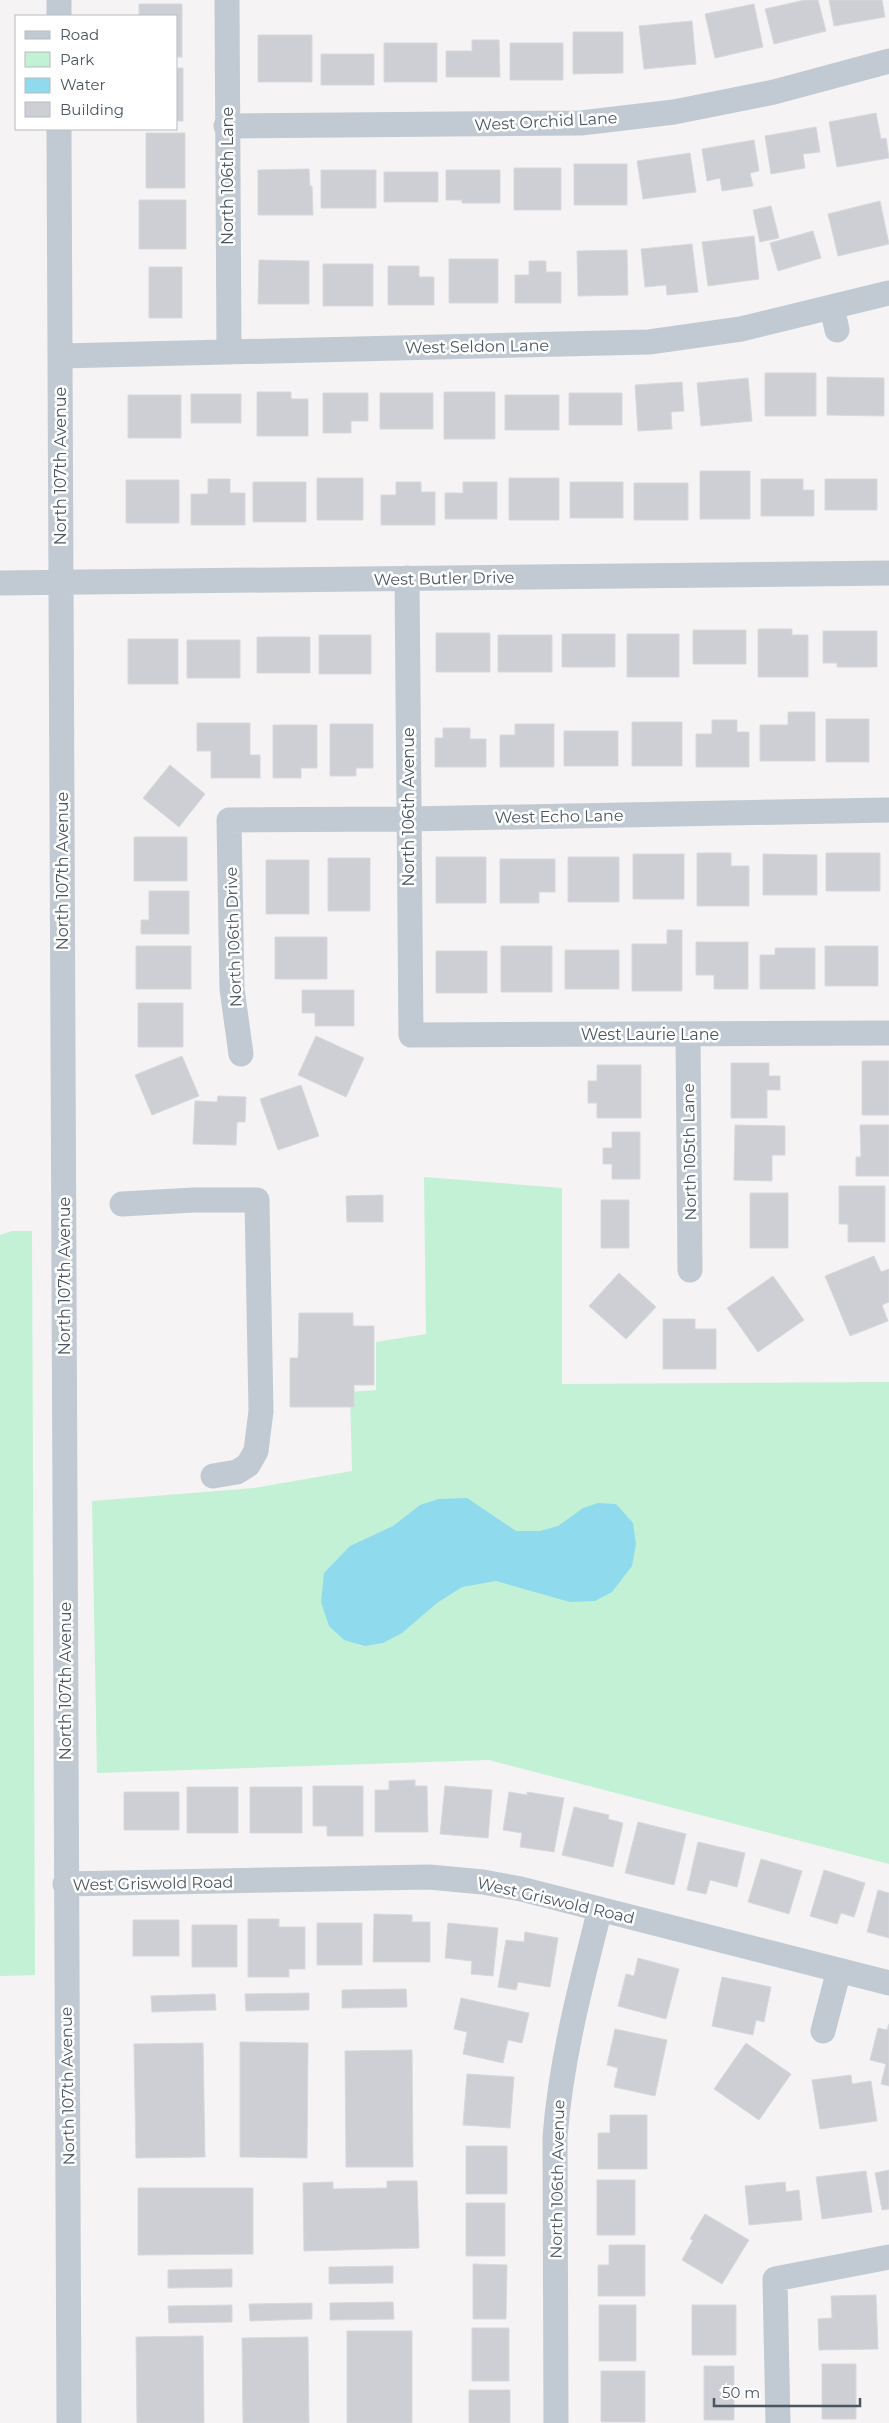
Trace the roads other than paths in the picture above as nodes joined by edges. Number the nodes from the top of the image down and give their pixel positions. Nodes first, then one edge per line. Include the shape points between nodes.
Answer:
1 (59, 0) edge
2 (227, 0) edge
3 (59, 15) edge
4 (889, 61) edge
5 (226, 126) junction
6 (59, 130) edge
7 (889, 293) edge
8 (229, 352) junction
9 (60, 356) junction
10 (889, 573) edge
11 (407, 578) junction
12 (60, 582) junction
13 (0, 583) edge
14 (889, 810) edge
15 (408, 819) junction
16 (229, 820) joint
17 (889, 1033) edge
18 (688, 1034) junction
19 (411, 1035) joint
20 (241, 1054) dead end
21 (122, 1204) dead end
22 (690, 1270) dead end
23 (213, 1476) dead end
24 (65, 1884) junction
25 (600, 1909) junction
26 (839, 1970) junction
27 (889, 1983) edge
28 (823, 2031) dead end
29 (889, 2257) edge
30 (68, 2423) edge
31 (556, 2423) edge
32 (778, 2423) edge

1 - 3 street
2 - 5 street, North 106th Lane
4 - 5 street, West Orchid Lane via 765,94 674,112 581,123
5 - 8 street, North 106th Lane
6 - 9 street, North 107th Avenue
7 - 8 street, West Seldon Lane via 834,318 648,342
8 - 9 street, West Seldon Lane
9 - 12 street, North 107th Avenue
10 - 11 street, West Butler Drive
11 - 12 street, West Butler Drive
11 - 15 street, North 106th Avenue
12 - 13 street, West Butler Drive
12 - 24 street, North 107th Avenue
14 - 15 street, West Echo Lane
15 - 16 street, West Echo Lane
15 - 19 street, North 106th Avenue
16 - 20 street, North 106th Drive via 232,988
17 - 18 street, West Laurie Lane
18 - 19 street, West Laurie Lane
18 - 22 street, North 105th Lane
21 - 23 street via 257,1200 261,1411 256,1451 248,1465 237,1472
24 - 25 street, West Griswold Road via 429,1877 483,1882
24 - 30 street, North 107th Avenue
25 - 26 street, West Griswold Road
25 - 31 street, North 106th Avenue via 558,2096 555,2137
26 - 27 street, West Griswold Road
26 - 28 street
29 - 32 street via 775,2279

